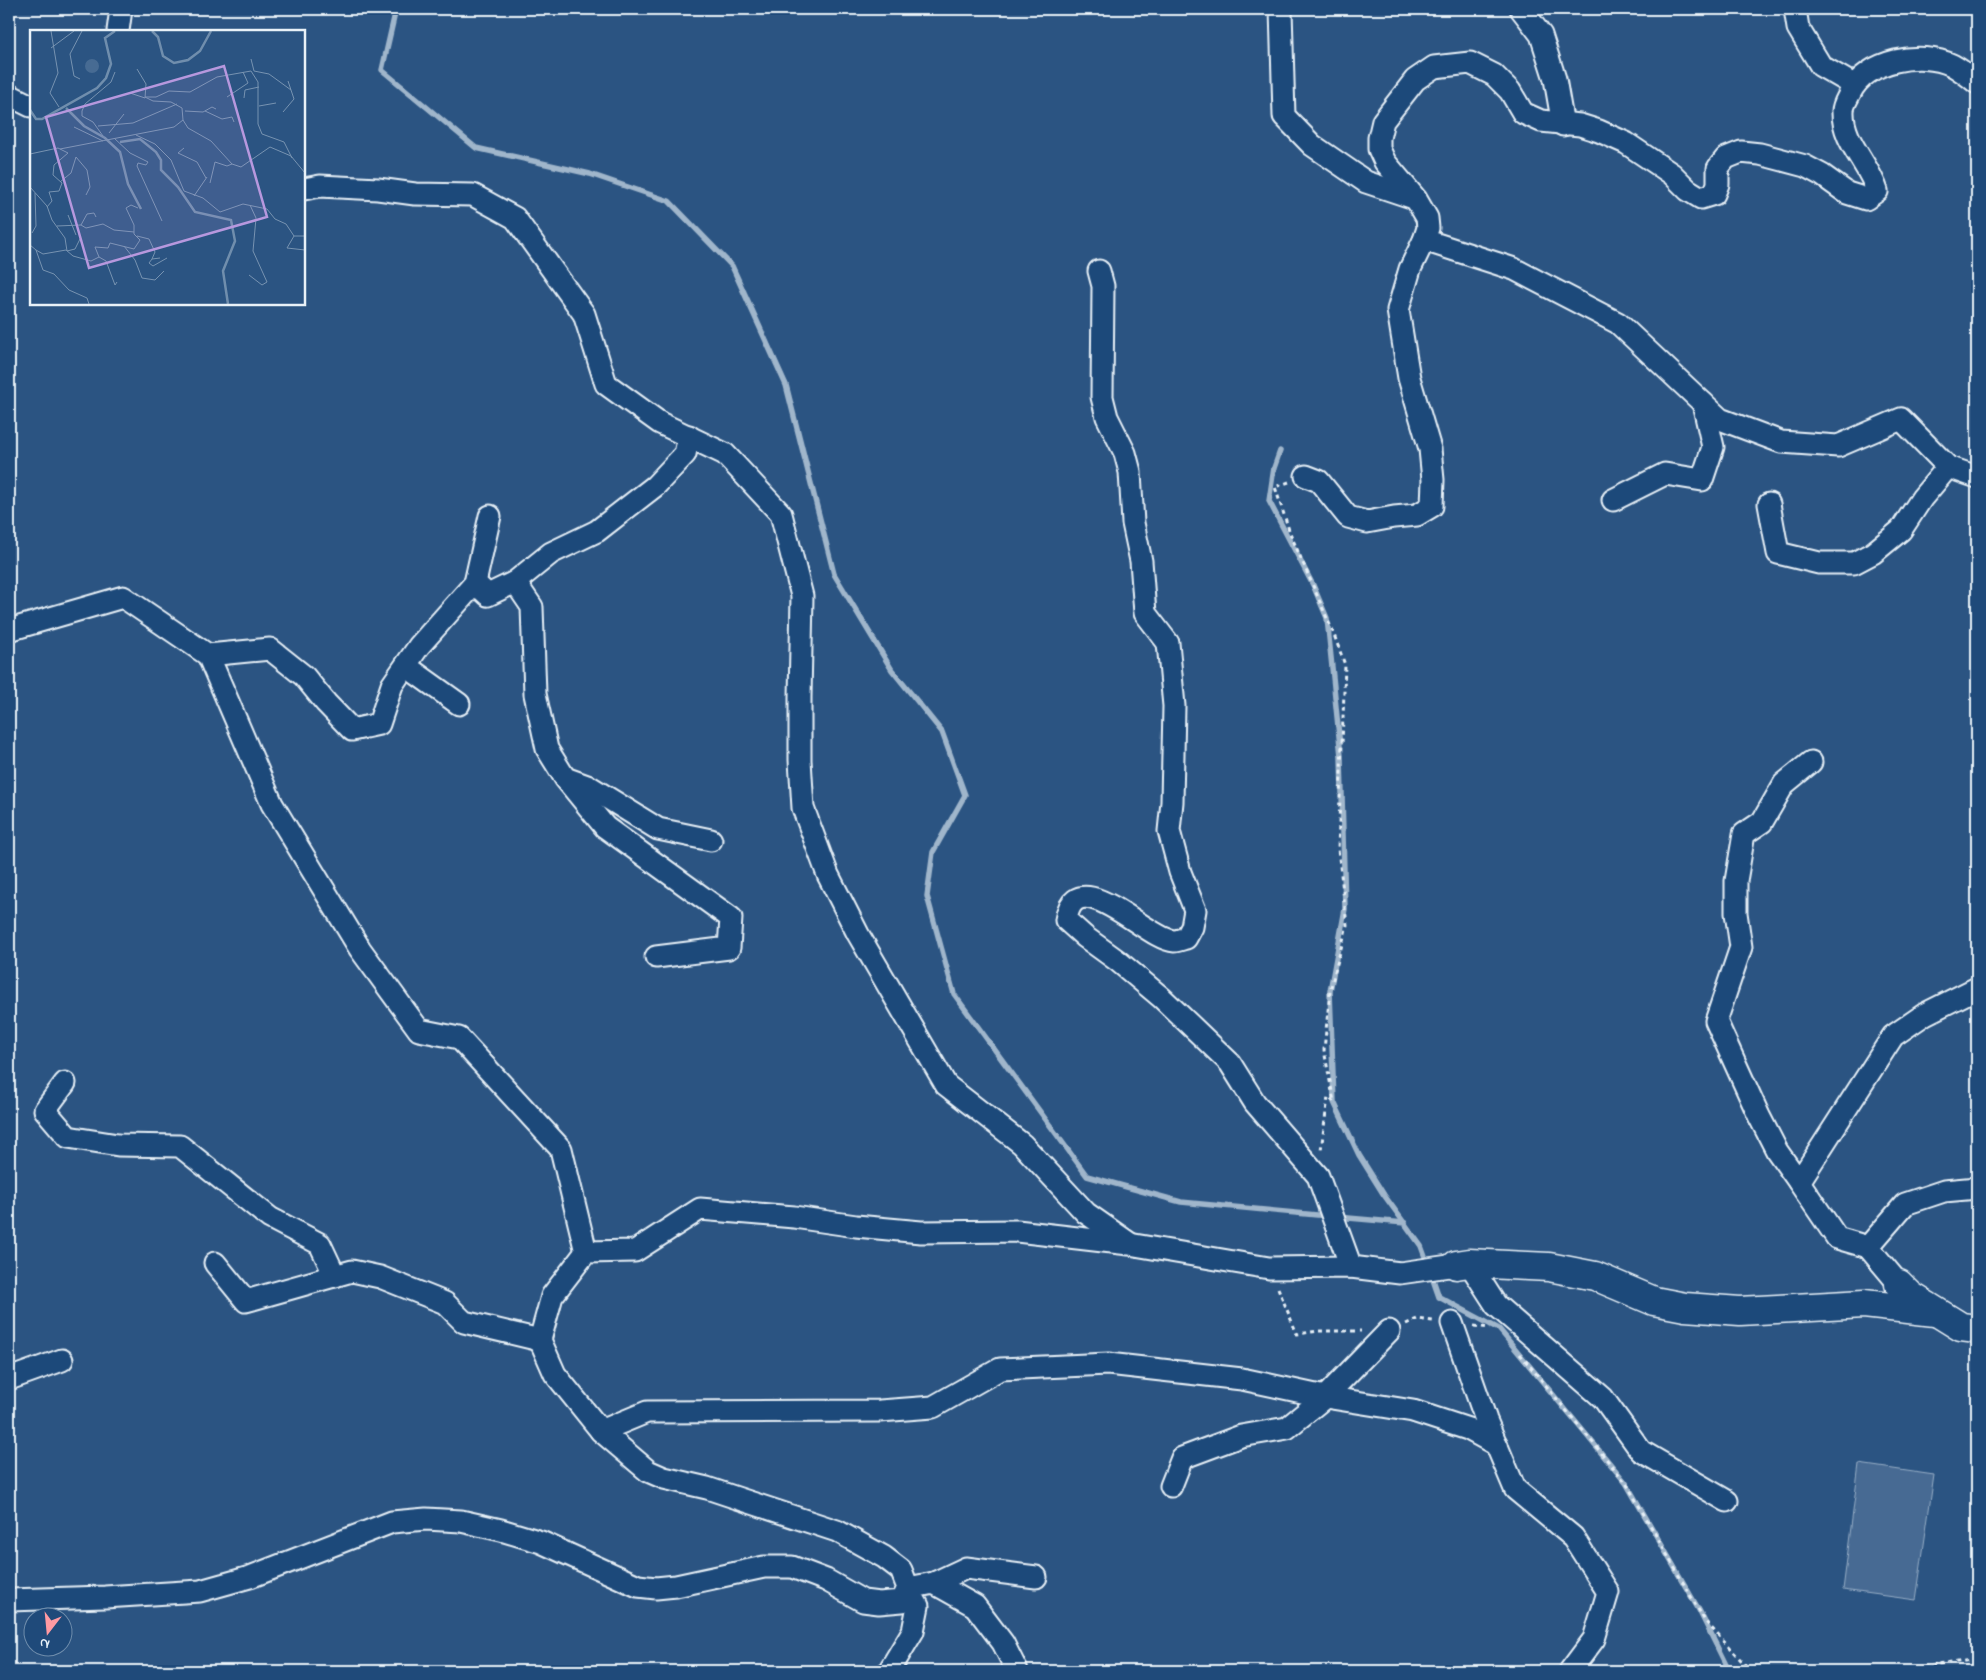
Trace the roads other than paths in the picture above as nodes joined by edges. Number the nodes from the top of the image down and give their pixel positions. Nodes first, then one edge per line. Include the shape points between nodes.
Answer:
1 (121, 9) edge
2 (1281, 9) edge
3 (1521, 9) edge
4 (1795, 9) edge
5 (118, 30) edge
6 (1977, 84) edge
7 (1854, 85) junction
8 (9, 95) edge
9 (30, 106) edge
10 (1563, 125) junction
11 (305, 188) edge
12 (1416, 199) junction
13 (1424, 240) junction
14 (1099, 271) dead end
15 (1703, 403) junction
16 (689, 436) junction
17 (1948, 467) junction
18 (1306, 476) road end
19 (1977, 477) edge
20 (1613, 500) dead end
21 (1769, 504) dead end
22 (490, 516) dead end
23 (515, 582) junction
24 (475, 583) junction
25 (9, 630) edge
26 (208, 655) junction
27 (406, 666) junction
28 (458, 704) dead end
29 (1811, 762) dead end
30 (565, 778) junction
31 (711, 840) dead end
32 (656, 957) dead end
33 (1977, 988) edge
34 (65, 1083) dead end
35 (1799, 1182) junction
36 (1977, 1188) edge
37 (1129, 1244) junction
38 (1868, 1247) junction
39 (586, 1252) junction
40 (215, 1263) dead end
41 (1462, 1264) junction
42 (1351, 1266) junction
43 (335, 1276) junction
44 (1899, 1284) joint
45 (1935, 1312) junction
46 (1452, 1323) road end
47 (1977, 1329) edge
48 (1389, 1331) road end
49 (540, 1340) junction
50 (62, 1360) dead end
51 (9, 1379) edge
52 (1325, 1397) junction
53 (601, 1431) junction
54 (1497, 1446) junction
55 (1171, 1486) dead end
56 (1727, 1501) dead end
57 (1036, 1577) dead end
58 (934, 1584) junction
59 (908, 1588) junction
60 (9, 1600) edge
61 (890, 1671) edge
62 (1017, 1671) edge
63 (1570, 1671) edge

1 - 5 street
2 - 12 street via 1284,116 1312,145 1366,182
3 - 10 street via 1541,36 1555,79
4 - 7 street via 1798,28 1821,66
6 - 7 street via 1951,65 1928,59 1899,60 1882,65
7 - 10 street via 1843,108 1843,127 1877,191 1866,200 1847,193 1805,166 1741,152 1726,158 1718,168 1714,194 1701,198 1626,143 1580,125
8 - 9 street
10 - 12 street via 1523,113 1510,91 1494,75 1470,63 1434,67 1416,80 1400,98 1384,121 1379,138 1379,150 1385,162
11 - 16 street via 378,188 415,194 474,195 516,218 584,314 606,384 660,424
12 - 13 street via 1427,218
13 - 15 street via 1514,269 1618,323
13 - 18 street via 1410,269 1398,310 1408,378 1430,449 1432,506 1417,515 1367,522 1348,517 1319,481
14 - 42 street via 1103,286 1102,397 1130,472 1133,523 1142,561 1145,613 1168,643 1174,706 1169,831 1180,872 1196,910 1186,938 1174,941 1092,897 1078,898 1068,908 1066,920 1162,998 1230,1062 1255,1103 1318,1176
15 - 17 street via 1720,419 1781,442 1838,446 1901,419
15 - 20 street via 1713,447 1702,480 1665,474
16 - 23 street via 685,454 655,486 597,531 552,554
16 - 37 street via 725,454 781,514 802,596 800,715 803,808 828,875 858,934 946,1086 1022,1144 1086,1213
17 - 19 street
17 - 21 street via 1901,530 1873,553 1854,563 1819,563 1778,553
22 - 24 street
23 - 24 street via 488,595
23 - 30 street via 532,607 535,694 547,749
24 - 27 street via 419,646
25 - 26 street via 123,597
26 - 27 street via 270,649 304,676 352,730 379,724 392,686
26 - 39 street via 272,804 360,949 419,1030 459,1038 561,1149
27 - 28 street
29 - 35 street via 1784,784 1762,822 1744,834 1736,881 1741,947 1716,1020 1759,1116 1777,1151
30 - 31 street via 590,787 658,829
30 - 32 street via 606,827 731,918 729,948
33 - 35 street via 1925,1014 1892,1036
34 - 43 street via 45,1110 68,1137 118,1145 180,1146 270,1218 320,1244
35 - 38 street via 1837,1238
36 - 38 street via 1944,1191 1905,1204
37 - 39 street via 1018,1231 921,1232 700,1209 635,1251
37 - 42 street via 1269,1268
38 - 44 street
39 - 49 street via 552,1296
40 - 43 street via 246,1301
41 - 42 street via 1400,1274
41 - 45 street via 1549,1267 1595,1276 1654,1301 1685,1307 1740,1310 1864,1304
41 - 56 street via 1496,1305 1603,1398 1641,1451
43 - 49 street via 352,1271 380,1277 445,1303 464,1322
44 - 45 street
45 - 47 street via 1960,1328
46 - 54 street
48 - 52 street
49 - 53 street via 555,1374
50 - 51 street
52 - 53 street via 1242,1379 1108,1364 1000,1369 933,1407 880,1411 647,1412
52 - 54 street via 1413,1411 1468,1429
52 - 55 street via 1287,1428 1241,1436 1182,1458
53 - 59 street via 648,1471 664,1478 716,1491 837,1531 901,1570
54 - 63 street via 1515,1489 1573,1537 1608,1592 1594,1639
57 - 58 street via 966,1568
58 - 59 street
58 - 62 street via 975,1606 1003,1643
59 - 60 street via 902,1601 863,1601 826,1580 792,1567 764,1567 676,1586 638,1586 541,1542 461,1521 426,1519 392,1522 250,1577 200,1591
59 - 61 street via 918,1606 913,1631

